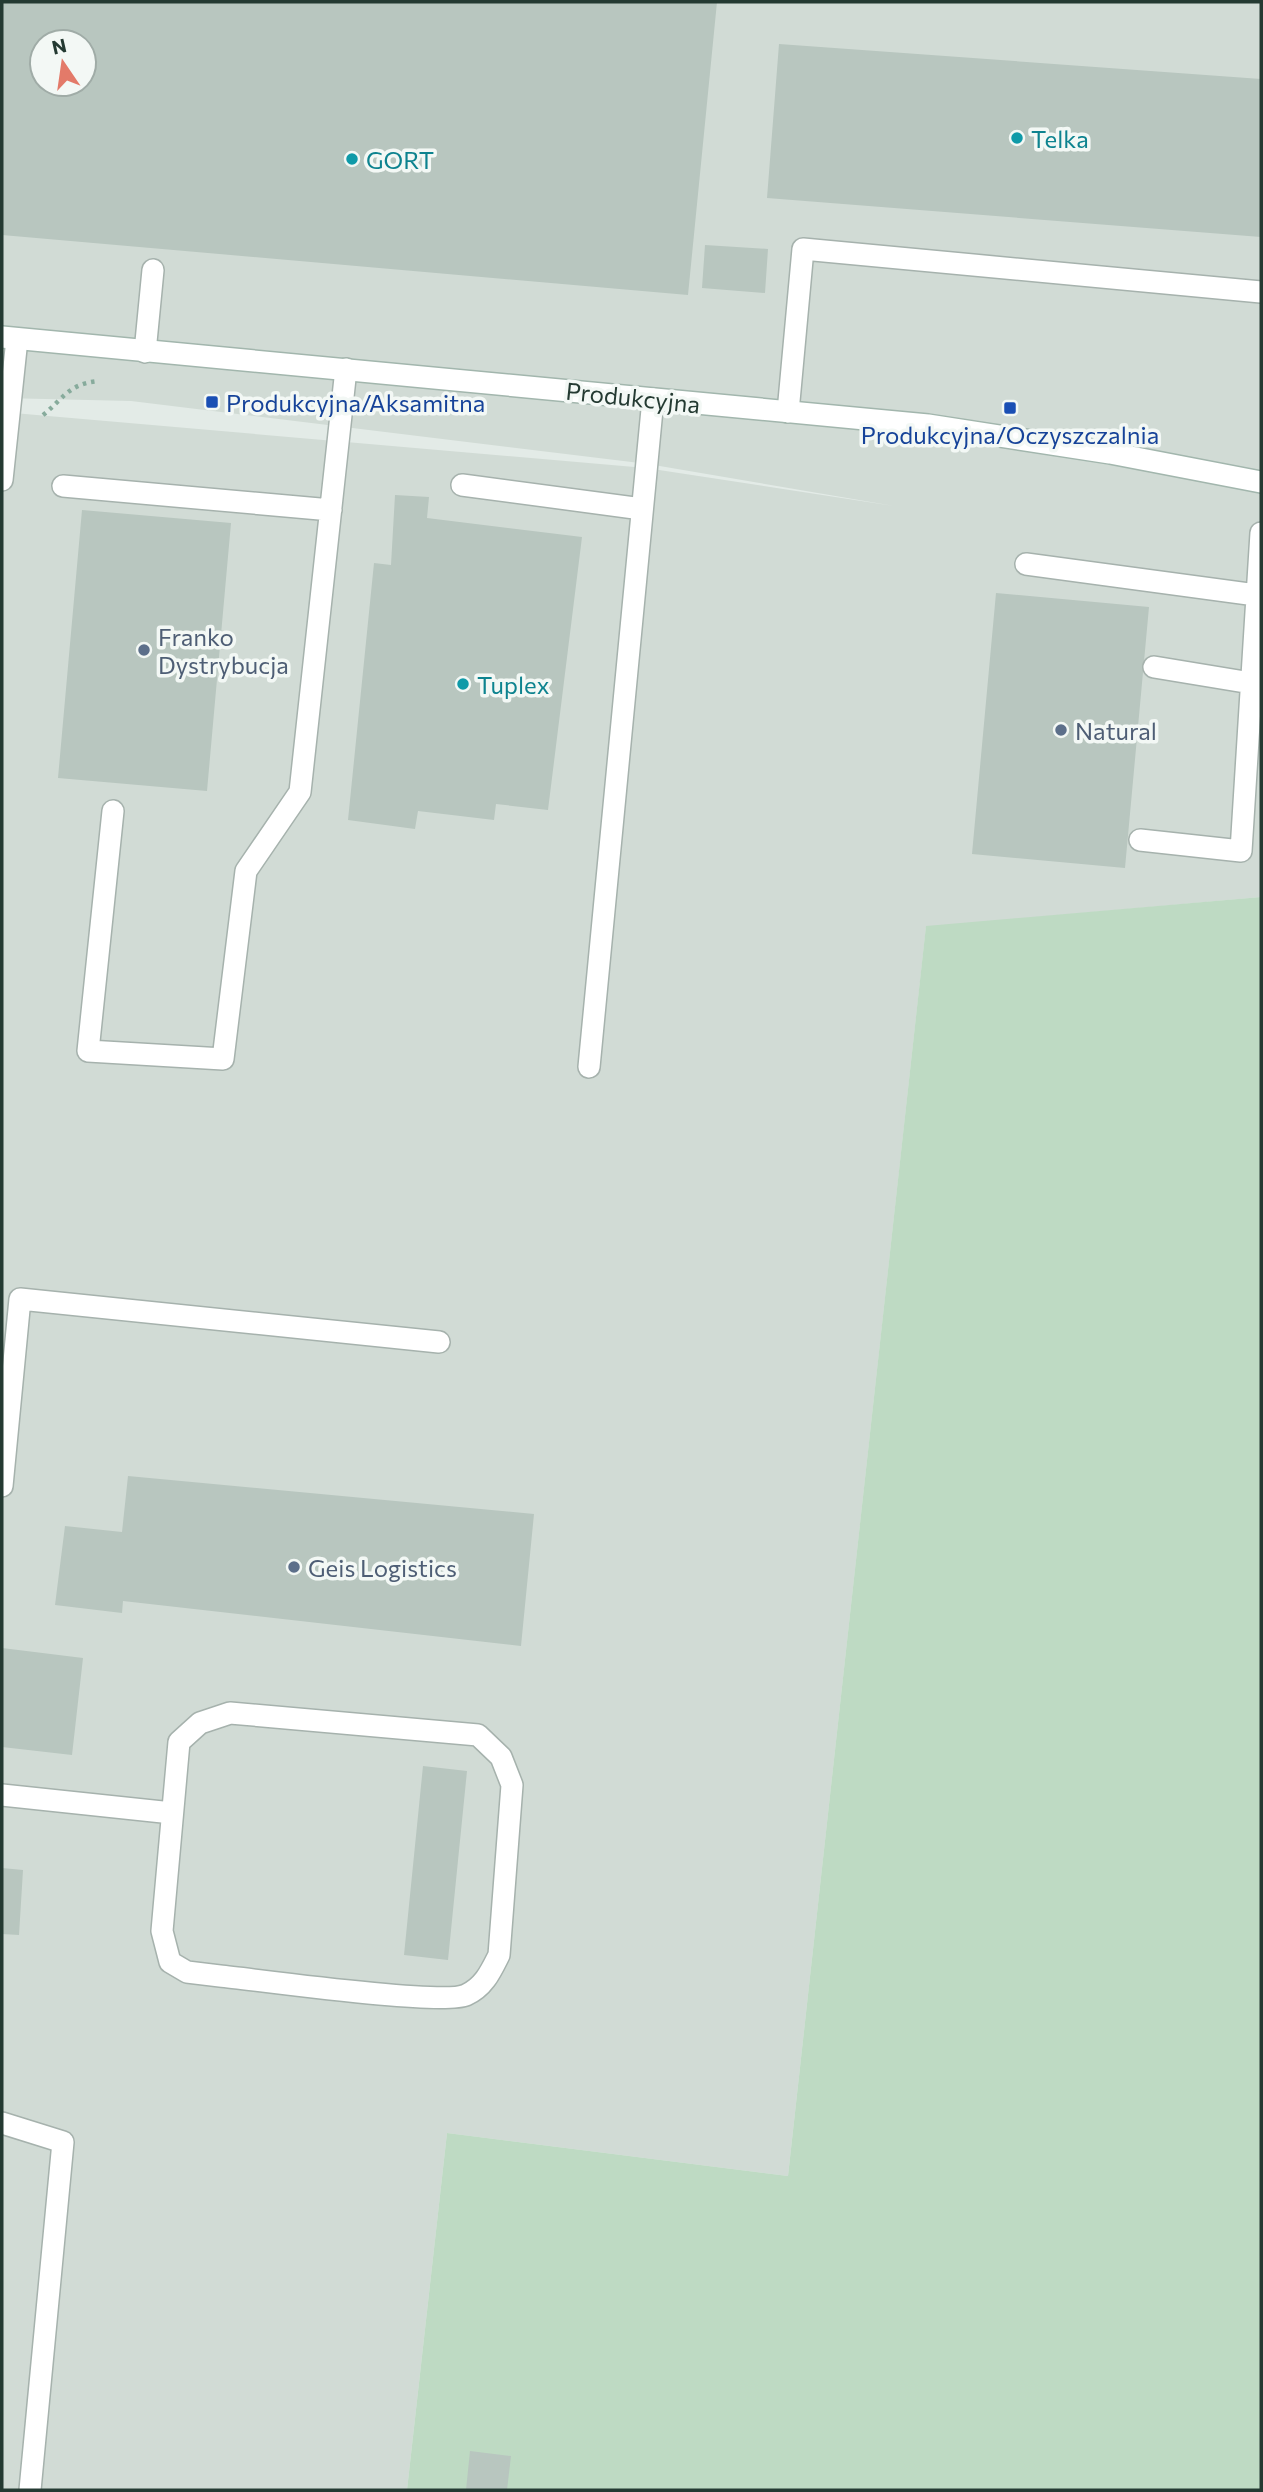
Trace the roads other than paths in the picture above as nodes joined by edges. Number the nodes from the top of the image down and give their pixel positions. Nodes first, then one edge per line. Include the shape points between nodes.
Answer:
1 (153, 271) dead end
2 (1261, 292) edge
3 (9, 338) edge
4 (145, 352) junction
5 (346, 369) junction
6 (653, 399) junction
7 (788, 412) junction
8 (2, 480) edge
9 (1261, 482) edge
10 (462, 485) dead end
11 (63, 486) dead end
12 (642, 509) junction
13 (331, 510) junction
14 (1261, 533) edge
15 (1026, 564) dead end
16 (1256, 595) junction
17 (1154, 667) dead end
18 (1251, 683) junction
19 (113, 811) dead end
20 (1140, 839) dead end
21 (589, 1067) dead end
22 (11, 1298) edge
23 (439, 1342) dead end
24 (2, 1485) edge
25 (2, 1796) edge
26 (172, 1813) junction
27 (2, 2123) edge
28 (30, 2490) edge

1 - 4 street
2 - 7 street via 803,249
3 - 4 street, Produkcyjna
3 - 8 street via 9,410
4 - 5 street, Produkcyjna
5 - 6 street, Produkcyjna
5 - 13 street
6 - 7 street, Produkcyjna
6 - 12 street
7 - 9 street, Produkcyjna via 1004,436
10 - 12 street
11 - 13 street
12 - 21 street
13 - 19 street via 300,792 246,871 223,1059 88,1051
14 - 16 street
15 - 16 street
16 - 18 street
17 - 18 street
18 - 20 street via 1241,851
22 - 23 street
22 - 24 street
25 - 26 street
26 - 26 street via 162,1931 170,1962 187,1972 423,1997 465,1996 488,1978 499,1955 512,1785 501,1757 478,1735 230,1713 200,1723 179,1742
27 - 28 street via 63,2142

